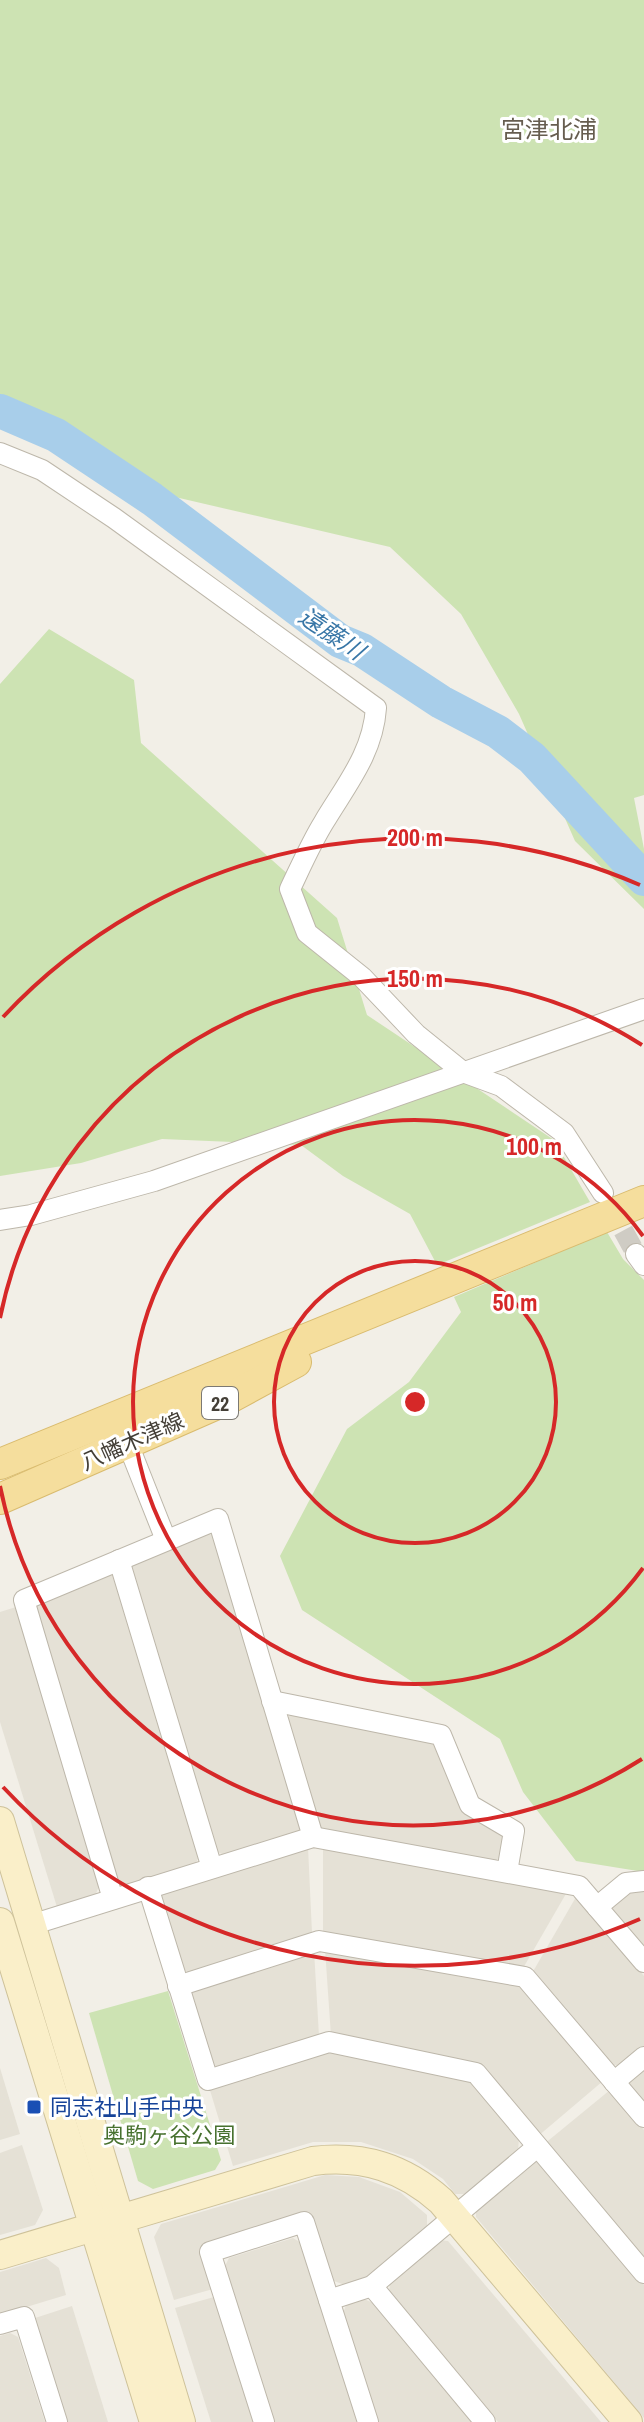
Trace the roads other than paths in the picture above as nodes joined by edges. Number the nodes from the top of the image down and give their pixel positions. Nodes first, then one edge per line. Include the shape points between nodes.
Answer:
1 (0, 453) edge
2 (644, 1009) edge
3 (463, 1072) junction
4 (603, 1193) tunnel mouth
5 (644, 1201) edge
6 (0, 1220) edge
7 (432, 1289) junction
8 (128, 1444) junction
9 (0, 1464) edge
10 (0, 1499) edge
11 (166, 1540) junction
12 (119, 1560) junction
13 (272, 1701) junction
14 (0, 1821) edge
15 (313, 1837) junction
16 (212, 1868) junction
17 (507, 1872) junction
18 (644, 1881) edge
19 (148, 1887) junction
20 (113, 1899) junction
21 (597, 1907) junction
22 (0, 1922) edge
23 (31, 1925) junction
24 (644, 1962) edge
25 (178, 1986) junction
26 (644, 2057) edge
27 (614, 2082) junction
28 (644, 2117) edge
29 (537, 2147) junction
30 (455, 2217) junction
31 (105, 2223) junction
32 (0, 2255) edge
33 (644, 2273) edge
34 (372, 2286) junction
35 (329, 2300) junction
36 (0, 2324) edge
37 (57, 2422) edge
38 (154, 2422) edge
39 (181, 2422) edge
40 (264, 2422) edge
41 (368, 2422) edge
42 (485, 2422) edge
43 (628, 2422) edge

1 - 3 street via 42,470 114,518 376,708 363,759 290,889 307,933
2 - 3 street
3 - 4 street via 501,1086 564,1133
3 - 6 street via 154,1181
5 - 7 main road, 八幡木津線 / 22
7 - 8 main road, 八幡木津線 / 22 via 226,1400
7 - 9 main road, 八幡木津線 / 22
8 - 10 main road, 八幡木津線 / 22
8 - 11 street
11 - 12 street
11 - 13 street via 218,1519
12 - 16 street
12 - 20 street via 24,1600
13 - 15 street
13 - 17 street via 441,1735 470,1805 514,1831
14 - 23 street
15 - 16 street
15 - 17 street
16 - 19 street
17 - 21 street via 579,1886
18 - 21 street via 626,1883
19 - 20 street
19 - 25 street
20 - 23 street
21 - 24 street
22 - 31 street
23 - 31 street
25 - 27 street via 319,1941 525,1977
25 - 29 street via 208,2080 329,2042 476,2073
26 - 27 street
27 - 28 street
29 - 30 street
29 - 33 street
30 - 31 street via 405,2174 347,2158 297,2165
30 - 34 street
30 - 43 street
31 - 32 street
31 - 38 street
31 - 39 street
34 - 35 street
34 - 42 street
35 - 40 street via 304,2222 210,2252
35 - 41 street
36 - 37 street via 24,2317

